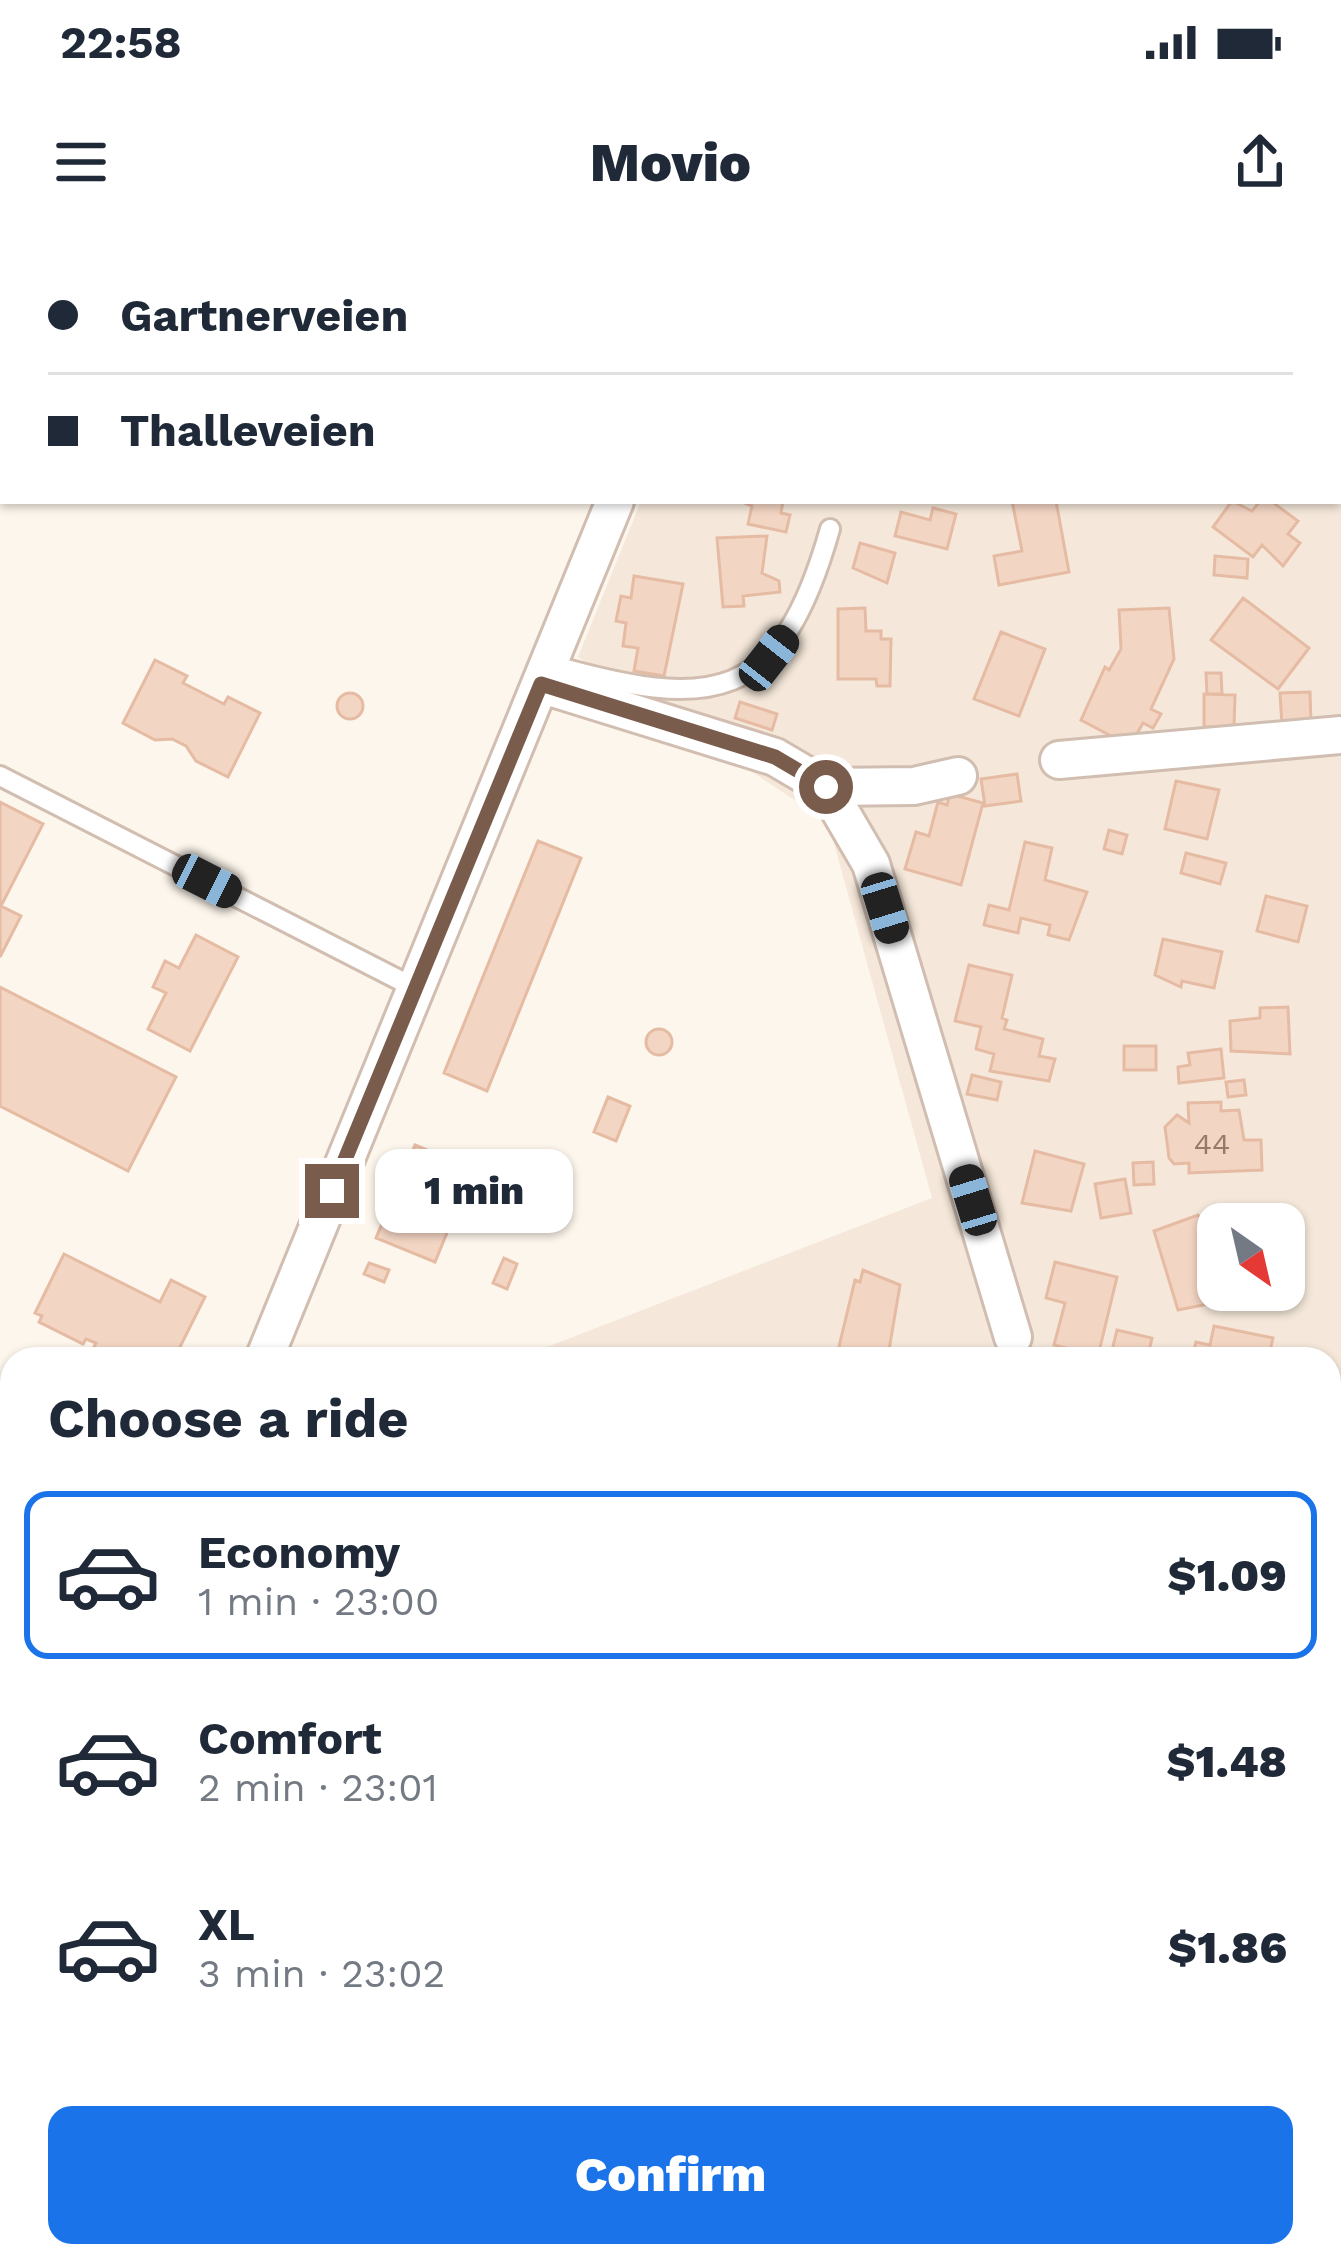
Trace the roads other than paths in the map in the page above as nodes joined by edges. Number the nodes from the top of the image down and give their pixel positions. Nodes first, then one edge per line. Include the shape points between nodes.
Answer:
1 (614, 504) edge
2 (830, 529) dead end
3 (544, 674) junction
4 (1341, 735) edge
5 (1059, 760) dead end
6 (0, 776) edge
7 (958, 776) dead end
8 (826, 787) junction
9 (413, 987) junction
10 (1013, 1337) dead end
11 (269, 1347) edge

1 - 3 street
2 - 3 lane via 801,613 752,674 670,688
3 - 8 street via 775,757
3 - 9 street
4 - 5 street
6 - 9 lane
7 - 8 street via 914,787
8 - 10 street via 871,864
9 - 11 street

